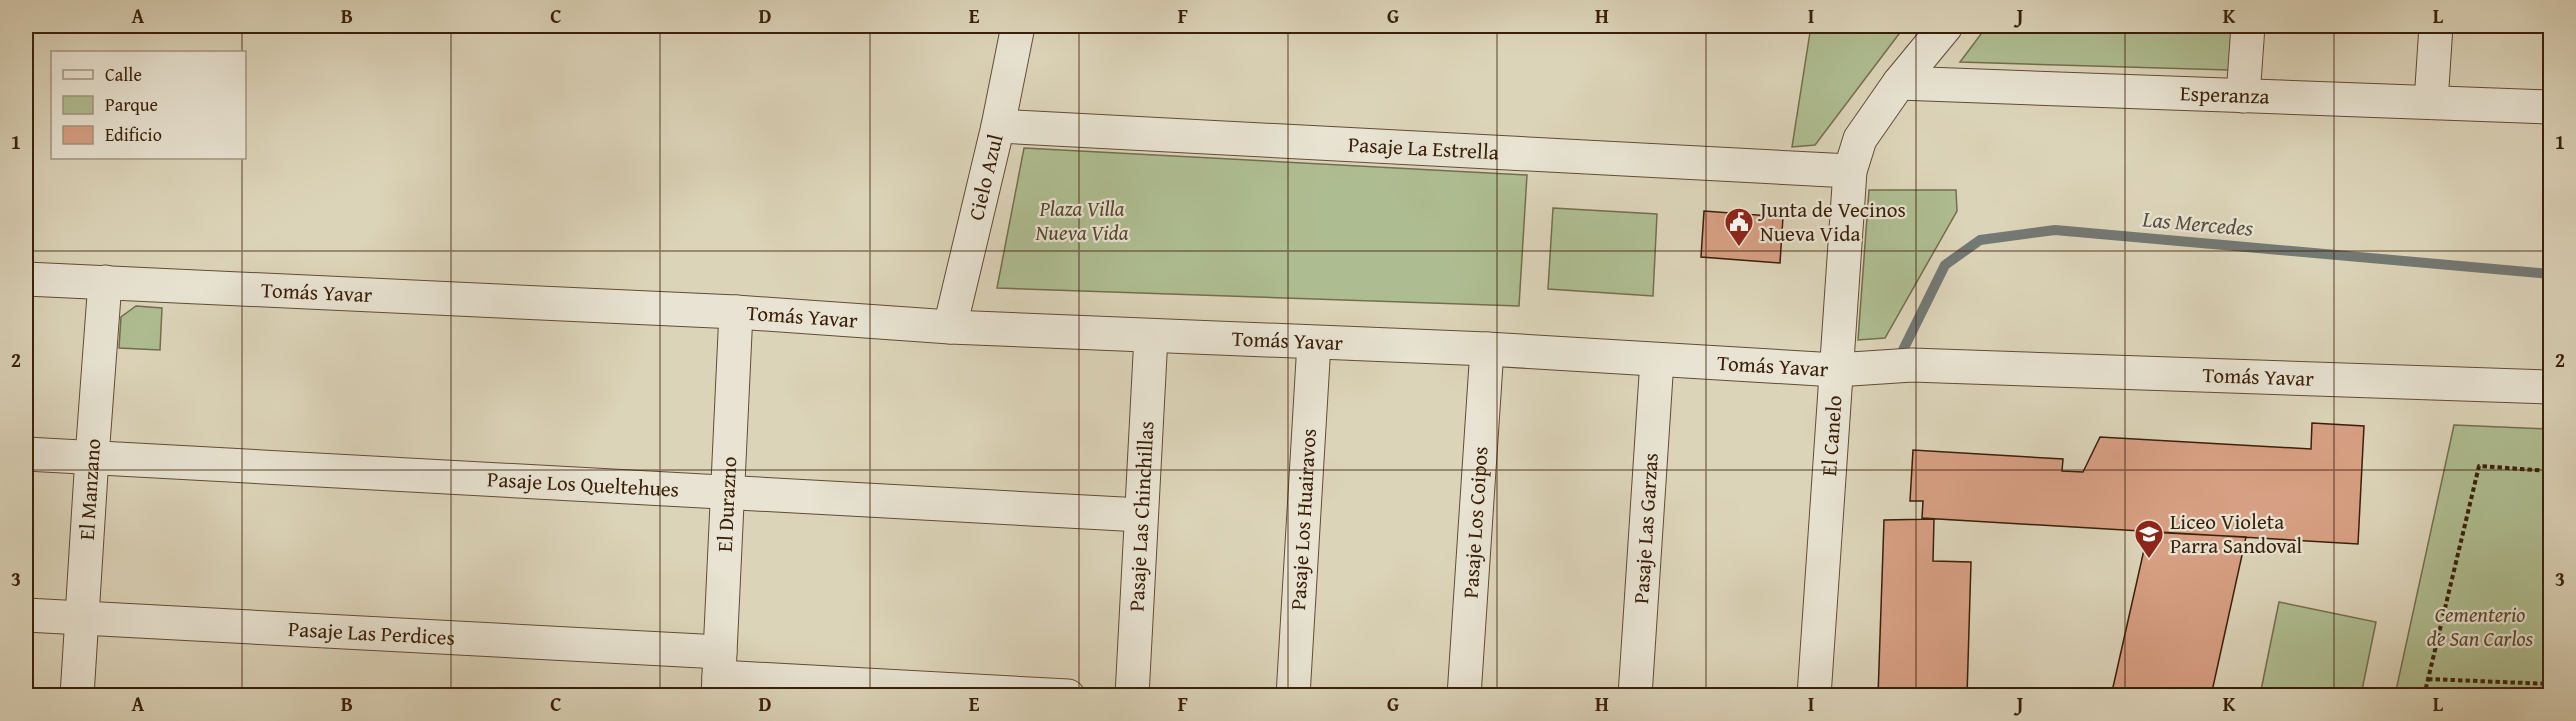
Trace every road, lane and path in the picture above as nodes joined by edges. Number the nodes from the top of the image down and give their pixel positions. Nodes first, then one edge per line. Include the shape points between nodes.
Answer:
1 (1018, 26) edge
2 (1946, 26) edge
3 (2248, 26) edge
4 (2436, 26) edge
5 (1899, 84) junction
6 (2243, 96) junction
7 (2431, 102) junction
8 (2550, 107) edge
9 (998, 126) junction
10 (1850, 171) junction
11 (26, 279) edge
12 (105, 282) junction
13 (736, 312) junction
14 (950, 327) junction
15 (1151, 336) junction
16 (1314, 343) junction
17 (1487, 350) junction
18 (1657, 360) junction
19 (1836, 370) junction
20 (2550, 387) edge
21 (26, 454) edge
22 (92, 457) junction
23 (2550, 471) edge
24 (727, 492) junction
25 (1141, 515) junction
26 (26, 615) edge
27 (81, 618) junction
28 (719, 675) edge
29 (2428, 679) junction
30 (2550, 684) edge
31 (77, 696) edge
32 (1068, 696) edge
33 (1132, 696) edge
34 (1293, 696) edge
35 (1464, 696) edge
36 (1635, 696) edge
37 (1814, 696) edge
38 (2424, 696) edge

1 - 9 street, Cielo Azul
2 - 5 street, El Canelo
3 - 6 street
4 - 7 street
5 - 6 street, Esperanza
5 - 10 street, El Canelo via 1860,139
6 - 7 street, Esperanza
7 - 8 street, Esperanza
9 - 10 street, Pasaje La Estrella
9 - 14 street, Cielo Azul
10 - 19 street, El Canelo
11 - 12 street, Tomás Yavar
12 - 13 street, Tomás Yavar
12 - 22 street, El Manzano
13 - 14 street, Tomás Yavar
13 - 24 street, El Durazno
14 - 15 street, Tomás Yavar
15 - 16 street, Tomás Yavar
15 - 25 street, Pasaje Las Chinchillas
16 - 17 street, Tomás Yavar
16 - 34 street, Pasaje Los Huairavos
17 - 18 street, Tomás Yavar
17 - 35 street, Pasaje Los Coipos
18 - 19 street, Tomás Yavar
18 - 36 street, Pasaje Las Garzas
19 - 20 street, Tomás Yavar via 1912,365
19 - 37 street, El Canelo
21 - 22 street, Pasaje Los Queltehues
22 - 24 street, Pasaje Los Queltehues
22 - 27 street, El Manzano
23 - 29 path via 2479,466
24 - 25 street, Pasaje Los Queltehues
24 - 28 street, El Durazno
25 - 33 street, Pasaje Las Chinchillas
26 - 27 street, Pasaje Las Perdices
27 - 28 street, Pasaje Las Perdices
27 - 31 street, El Manzano
28 - 32 street, Pasaje Las Perdices
29 - 30 path
29 - 38 path

